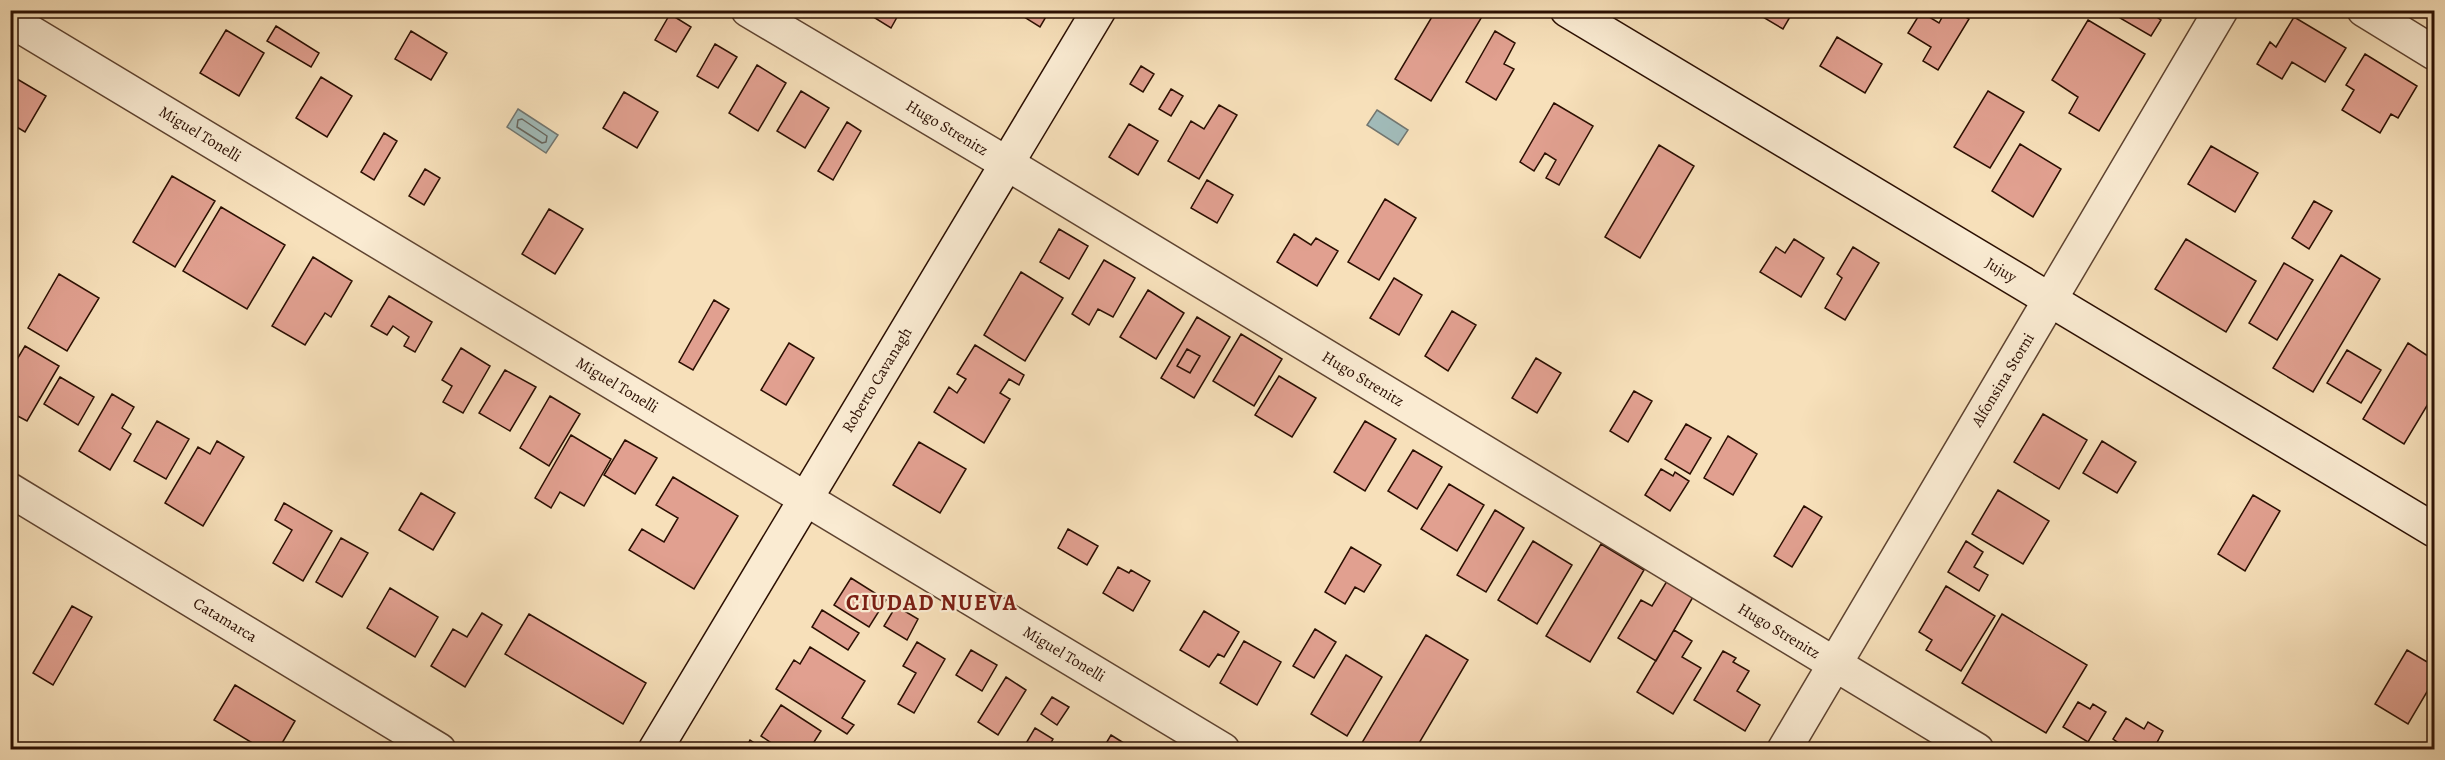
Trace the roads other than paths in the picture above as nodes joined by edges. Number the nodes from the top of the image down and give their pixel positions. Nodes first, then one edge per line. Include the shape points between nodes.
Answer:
1 (748, 10) edge
2 (1099, 10) edge
3 (1567, 10) edge
4 (2221, 10) edge
5 (2364, 10) edge
6 (10, 20) edge
7 (2434, 53) edge
8 (1006, 163) junction
9 (2050, 300) junction
10 (10, 490) edge
11 (806, 499) junction
12 (2434, 530) edge
13 (1836, 665) junction
14 (439, 750) edge
15 (655, 750) edge
16 (1223, 750) edge
17 (1784, 750) edge
18 (1977, 750) edge

1 - 8 street, Hugo Strenitz
2 - 8 street, Roberto Cavanagh
3 - 9 street, Jujuy
4 - 9 street, Alfonsina Storni
5 - 7 street
6 - 11 street, Miguel Tonelli
8 - 11 street, Roberto Cavanagh
8 - 13 street, Hugo Strenitz
9 - 12 street, Jujuy
9 - 13 street, Alfonsina Storni
10 - 14 street, Catamarca
11 - 15 street, Roberto Cavanagh
11 - 16 street, Miguel Tonelli
13 - 17 street, Alfonsina Storni
13 - 18 street, Hugo Strenitz

